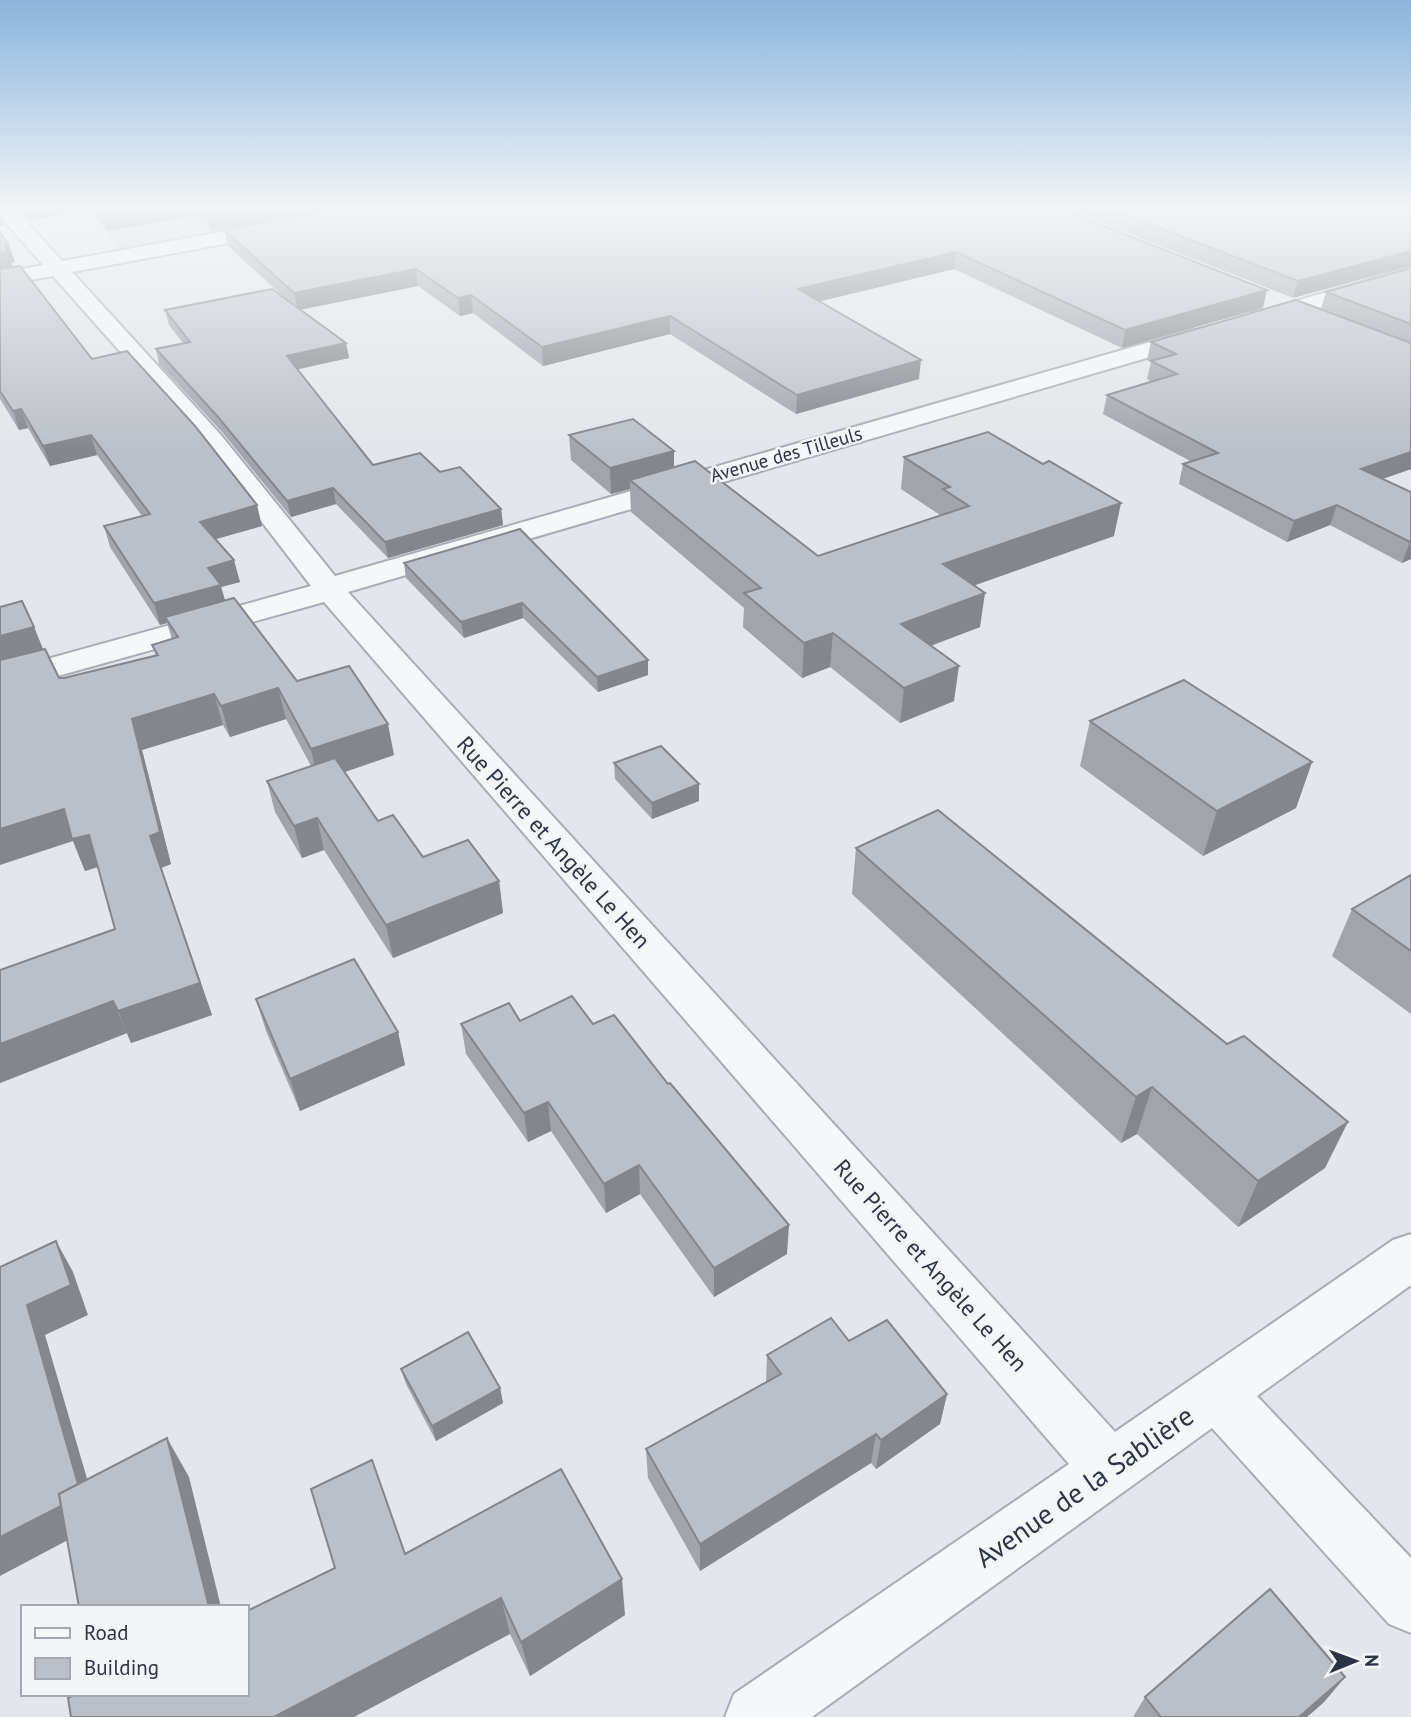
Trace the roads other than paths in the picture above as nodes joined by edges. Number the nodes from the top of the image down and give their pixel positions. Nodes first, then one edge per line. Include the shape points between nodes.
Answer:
1 (75, 289) edge
2 (1360, 289) edge
3 (1259, 295) edge
4 (1293, 309) junction
5 (1329, 323) edge
6 (329, 589) junction
7 (0, 682) edge
8 (1411, 1256) edge
9 (1216, 1392) junction
10 (1111, 1469) junction
11 (1411, 1602) edge
12 (757, 1717) edge

1 - 6 street, Rue Pierre et Angèle Le Hen via 211,439
2 - 4 street, Avenue des Tilleuls
3 - 4 street
4 - 5 street
4 - 6 street, Avenue des Tilleuls
6 - 7 street, Avenue des Tilleuls
6 - 10 street, Rue Pierre et Angèle Le Hen
8 - 9 street, Avenue de la Sablière
9 - 10 street, Avenue de la Sablière
9 - 11 street
10 - 12 street, Avenue de la Sablière

